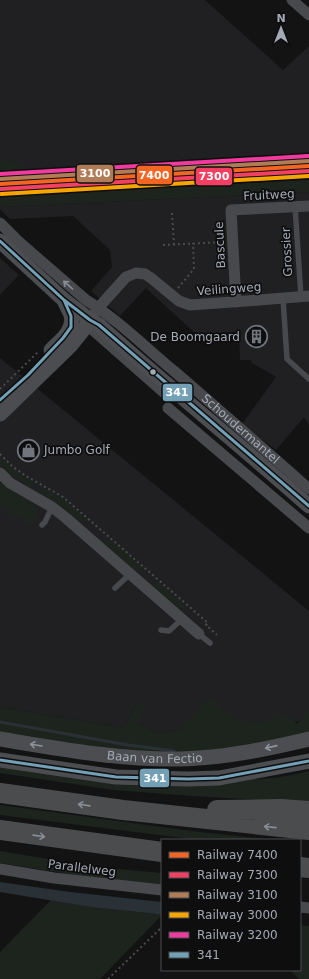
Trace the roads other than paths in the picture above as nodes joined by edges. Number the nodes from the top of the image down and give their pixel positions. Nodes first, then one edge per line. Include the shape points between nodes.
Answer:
1 (292, 0) edge
2 (309, 15) edge
3 (295, 206) junction
4 (309, 206) edge
5 (231, 210) joint
6 (0, 223) edge
7 (1, 244) edge
8 (305, 296) edge
9 (283, 298) junction
10 (64, 300) junction
11 (236, 302) junction
12 (94, 314) junction
13 (71, 327) junction
14 (309, 379) edge
15 (0, 400) edge
16 (168, 408) dead end
17 (0, 414) edge
18 (265, 468) junction
19 (0, 473) edge
20 (254, 482) junction
21 (309, 489) edge
22 (309, 505) edge
23 (52, 507) junction
24 (42, 525) dead end
25 (309, 528) edge
26 (130, 574) junction
27 (115, 588) dead end
28 (182, 619) junction
29 (161, 630) dead end
30 (199, 634) joint
31 (210, 643) dead end
32 (0, 739) edge
33 (309, 739) edge
34 (0, 760) edge
35 (309, 761) edge
36 (0, 793) edge
37 (123, 810) junction
38 (309, 811) edge
39 (0, 830) edge
40 (309, 830) edge
41 (161, 852) edge
42 (0, 869) edge
43 (161, 890) edge

1 - 2 street
3 - 4 street, Fruitweg
3 - 5 street, Fruitweg
3 - 8 lane, Grossier
5 - 11 street, Bascule
12 -> 6 street, Schoudermantel via 86,300
7 - 10 street, Schoudermantel
8 - 9 street, Veilingweg
9 - 11 street, Veilingweg
9 - 14 lane via 287,359
10 - 12 street, Schoudermantel
10 - 13 street via 71,316
11 - 12 street, Veilingweg via 190,305 179,302 151,278 136,273 126,277
12 - 13 street
12 - 17 street via 71,344
12 - 18 street, Schoudermantel via 99,325
12 - 21 street, Schoudermantel via 141,343
13 - 15 street via 28,375
16 - 20 street
18 - 20 street, Schoudermantel
18 - 22 street, Schoudermantel
19 - 23 street via 10,483
20 - 25 street
23 - 24 lane via 46,522
23 - 26 street
26 - 27 lane
26 - 28 street
28 - 29 lane via 169,631
28 - 30 street
30 - 31 lane
33 -> 32 street, Baan van Fectio via 253,751 182,759 113,756
34 - 35 street, Baan van Fectio via 116,777 188,779 219,778
37 -> 36 highway
37 - 38 highway
40 -> 37 highway
39 -> 41 highway
42 - 43 street, Parallelweg

